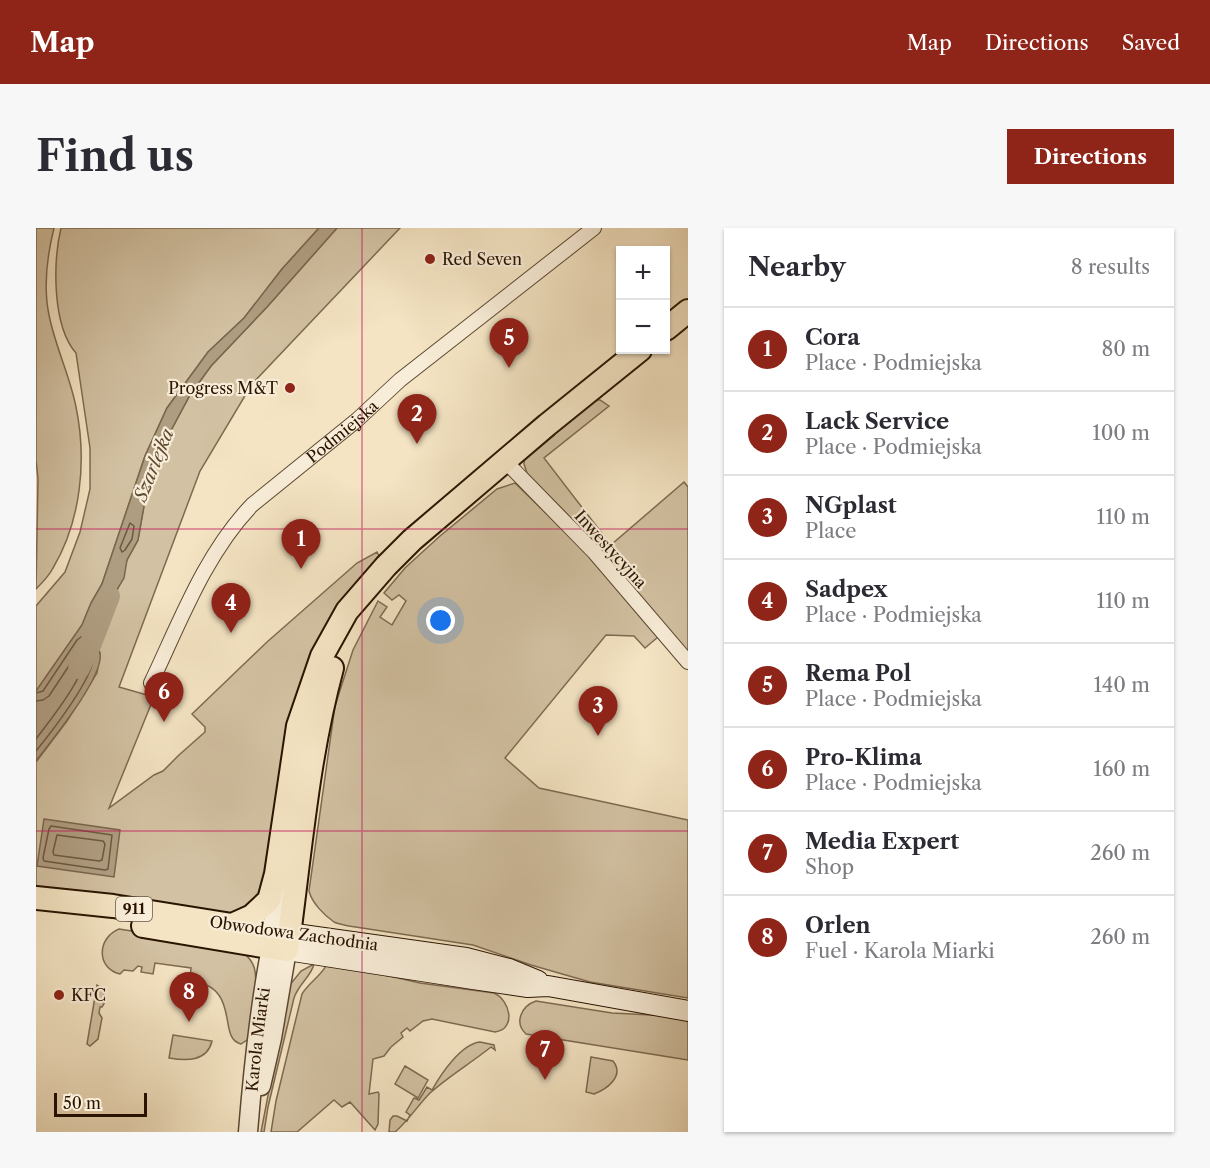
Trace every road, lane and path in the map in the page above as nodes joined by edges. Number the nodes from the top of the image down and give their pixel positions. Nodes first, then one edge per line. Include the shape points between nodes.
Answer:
1 (594, 228) edge
2 (688, 311) edge
3 (670, 326) edge
4 (635, 354) edge
5 (505, 461) junction
6 (362, 594) junction
7 (688, 662) edge
8 (151, 683) dead end
9 (276, 874) junction
10 (36, 898) edge
11 (36, 909) edge
12 (232, 925) junction
13 (280, 941) junction
14 (327, 956) junction
15 (281, 982) junction
16 (548, 986) junction
17 (688, 1011) edge
18 (249, 1132) edge

1 - 8 street, Podmiejska via 400,380 252,505 223,540
2 - 3 main road
4 - 5 main road
5 - 6 main road via 412,540
5 - 7 street, Inwestycyjna via 594,552
6 - 9 main road via 347,611 322,656 298,726
6 - 13 main road via 334,662 321,708 293,893
9 - 12 main road via 269,900 252,916
9 - 13 main road
10 - 12 main road, Obwodowa Zachodnia / 911
11 - 13 main road, Obwodowa Zachodnia / 911
12 - 13 main road, Obwodowa Zachodnia / 911
13 - 14 main road, Obwodowa Zachodnia / 911
13 - 15 street, Karola Miarki
13 - 16 main road, Obwodowa Zachodnia / 911 via 324,937 466,958 509,969
13 - 18 street, Karola Miarki via 254,1058
14 - 15 street via 304,961
14 - 16 main road, Obwodowa Zachodnia / 911 via 528,987
15 - 18 street, Karola Miarki
16 - 17 main road, Obwodowa Zachodnia / 911

